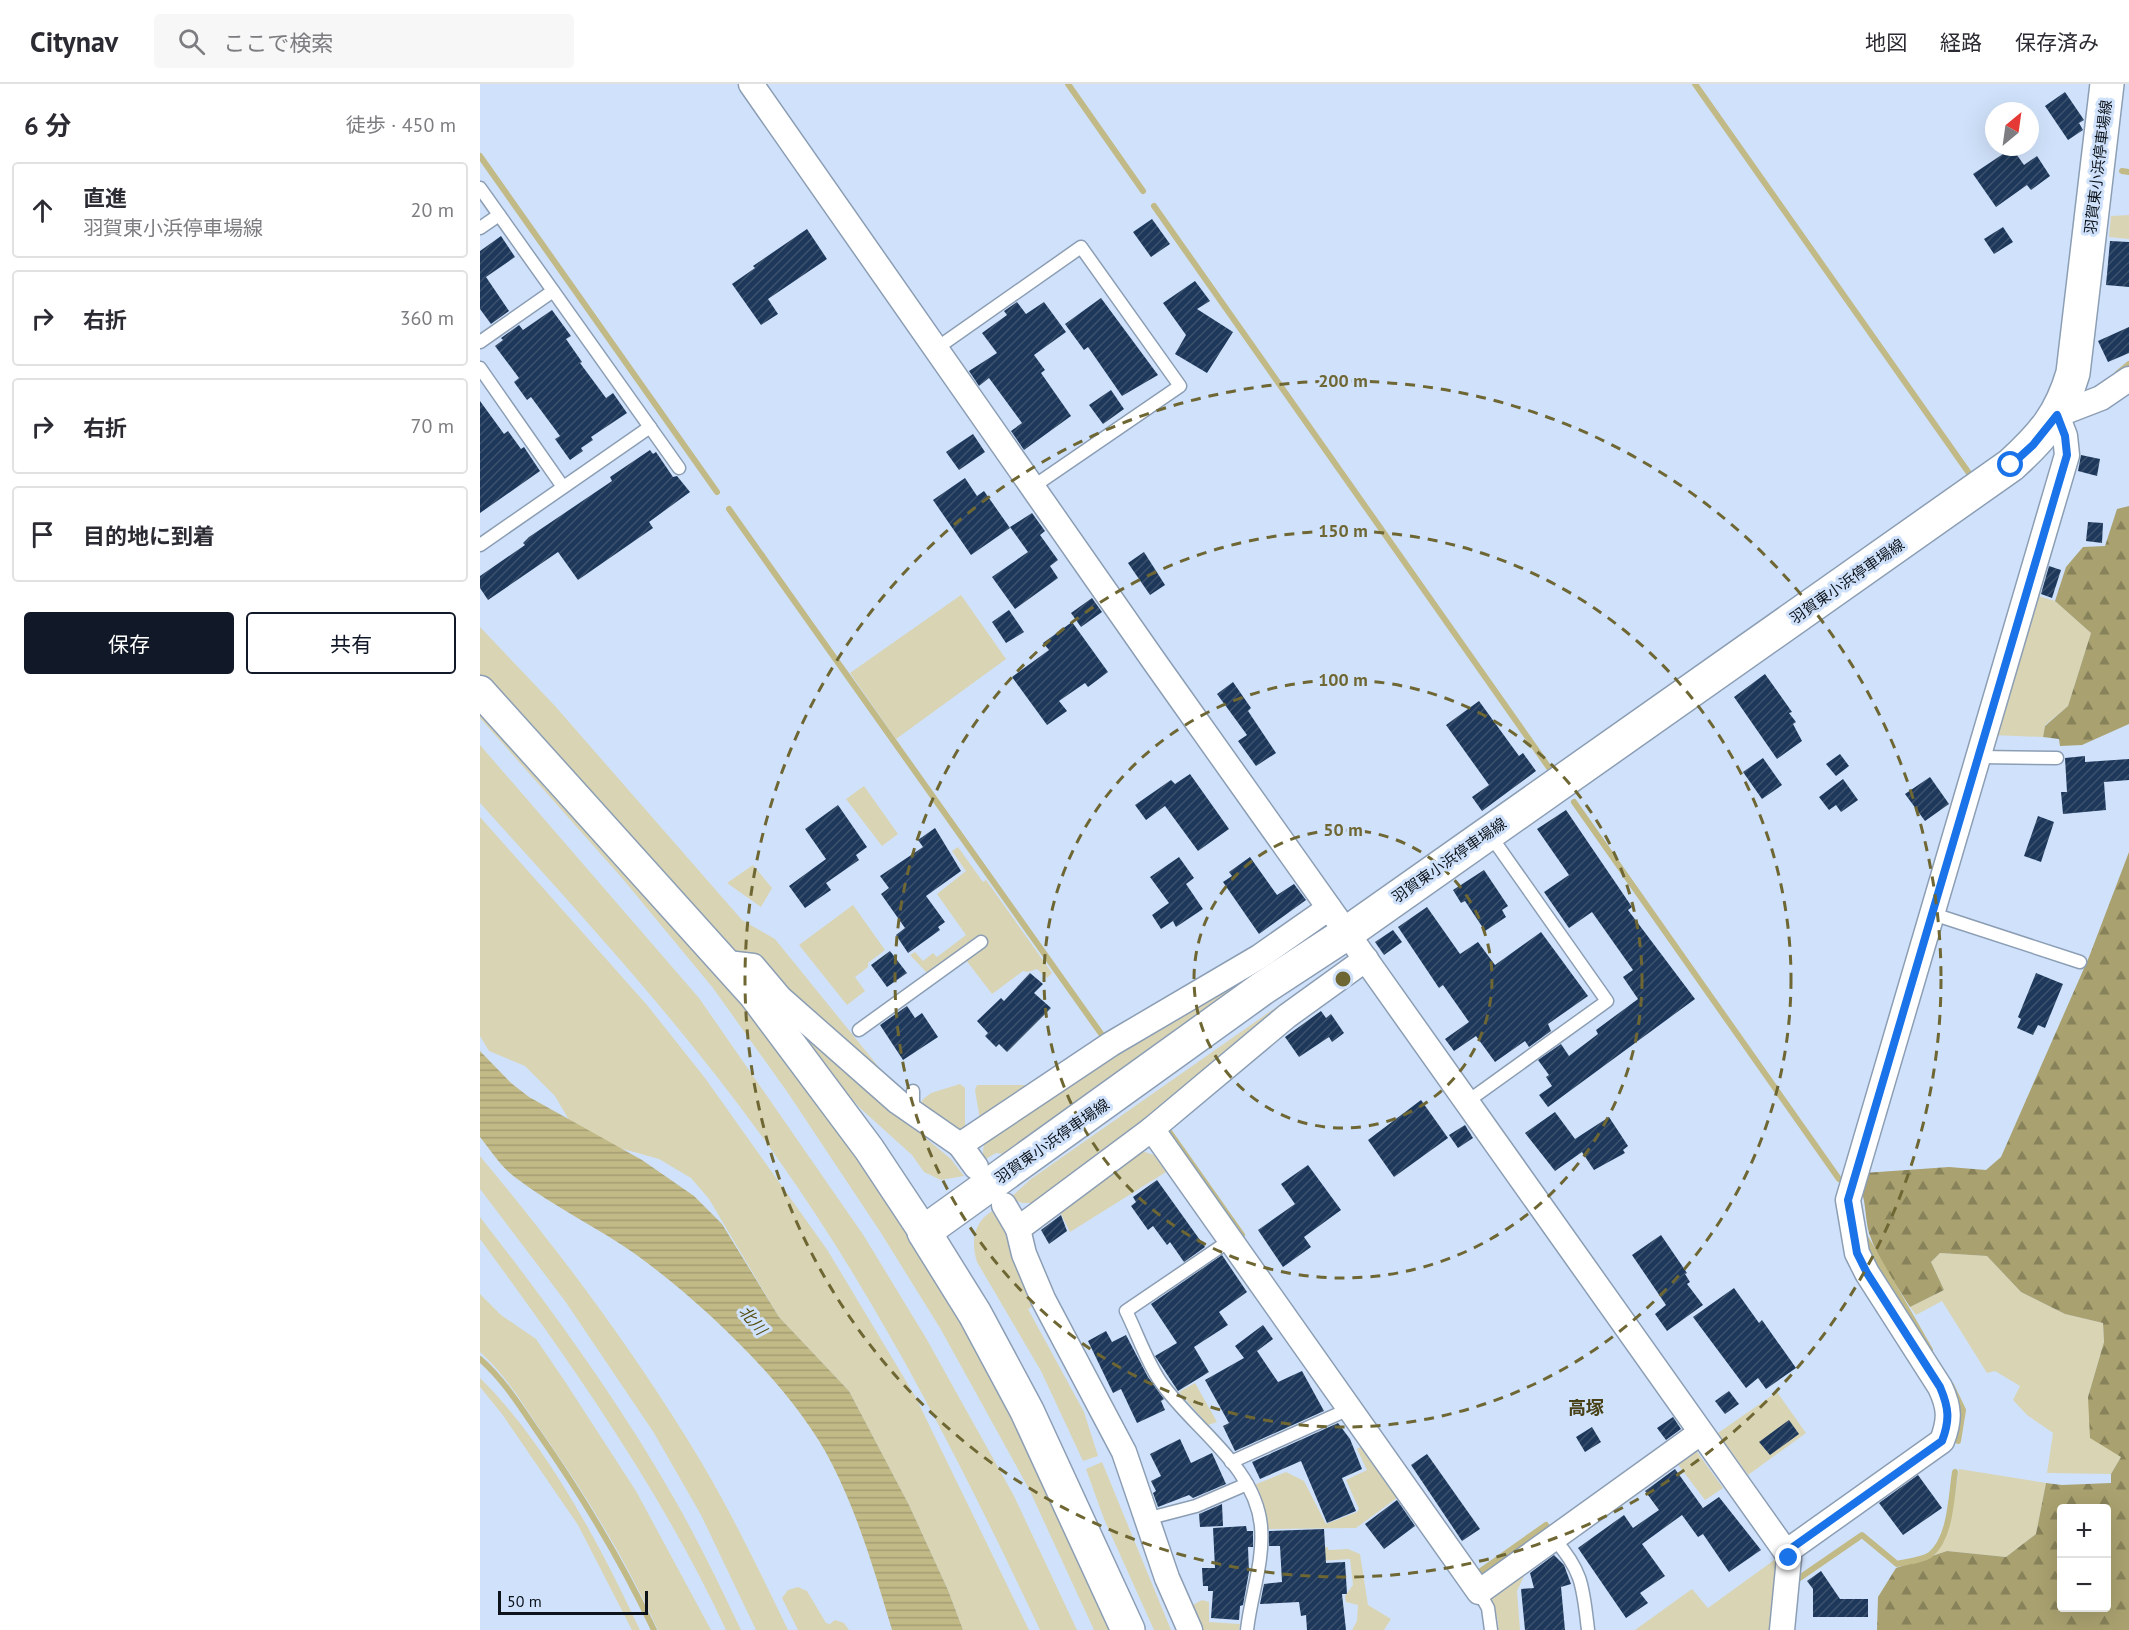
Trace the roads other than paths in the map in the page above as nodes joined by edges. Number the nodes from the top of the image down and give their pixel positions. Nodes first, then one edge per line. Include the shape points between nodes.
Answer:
1 (751, 84) edge
2 (2108, 84) edge
3 (480, 188) edge
4 (499, 215) junction
5 (480, 228) edge
6 (553, 291) junction
7 (480, 342) edge
8 (937, 348) junction
9 (480, 368) edge
10 (2129, 379) edge
11 (2057, 415) junction
12 (650, 427) junction
13 (679, 468) dead end
14 (1034, 486) junction
15 (563, 487) junction
16 (480, 545) edge
17 (480, 691) edge
18 (1979, 757) junction
19 (2058, 758) dead end
20 (1488, 832) junction
21 (1934, 914) junction
22 (1338, 920) junction
23 (981, 942) dead end
24 (1366, 959) junction
25 (2080, 962) dead end
26 (727, 963) junction
27 (859, 1030) dead end
28 (1468, 1101) junction
29 (1152, 1129) junction
30 (960, 1145) junction
31 (976, 1167) dead end
32 (1004, 1204) dead end
33 (1018, 1229) junction
34 (924, 1232) junction
35 (1229, 1242) junction
36 (1349, 1409) junction
37 (1700, 1433) junction
38 (1231, 1462) junction
39 (1246, 1484) junction
40 (1146, 1519) junction
41 (1554, 1539) junction
42 (1786, 1552) junction
43 (1479, 1592) junction
44 (1128, 1630) edge
45 (1190, 1630) edge
46 (1246, 1630) edge
47 (1491, 1630) edge
48 (1588, 1630) edge
49 (1782, 1630) edge

1 - 8 street
2 - 11 main road, 羽賀東小浜停車場線 via 2073,373
3 - 4 lane
4 - 5 lane
4 - 6 lane
6 - 7 lane
6 - 12 lane
8 - 14 street
8 - 14 lane via 1082,247 1180,386
9 - 15 lane
10 - 11 street via 2101,398
11 - 18 street via 2067,455
11 - 20 main road, 羽賀東小浜停車場線 via 2011,465
12 - 13 lane
12 - 15 lane
14 - 22 street
15 - 16 lane
17 - 26 street
18 - 19 lane
18 - 21 street
20 - 22 main road, 羽賀東小浜停車場線
20 - 28 lane via 1607,1001
21 - 25 lane
21 - 42 street via 1848,1200 1857,1253 1940,1387 1949,1421 1942,1441
22 - 24 street
22 - 30 street via 1259,957 1110,1044
22 - 34 main road, 羽賀東小浜停車場線 via 1263,988
23 - 27 lane
24 - 28 street
24 - 29 street via 1287,1016
26 - 30 street via 753,966 780,998 913,1102
26 - 34 street via 869,1149
28 - 37 street
29 - 33 street
29 - 35 street
30 - 31 street
32 - 33 street
33 - 40 street via 1043,1299 1124,1452
34 - 44 main road via 975,1314 1032,1421
35 - 36 street
35 - 38 lane via 1126,1311 1160,1381
36 - 38 lane
36 - 43 street
37 - 41 street
37 - 42 street
38 - 39 lane
39 - 40 lane via 1196,1506
39 - 46 lane via 1254,1495 1261,1524 1262,1555
40 - 45 street
41 - 43 street
41 - 48 lane via 1569,1555 1580,1576
42 - 49 street via 1789,1558
43 - 47 lane via 1488,1608

